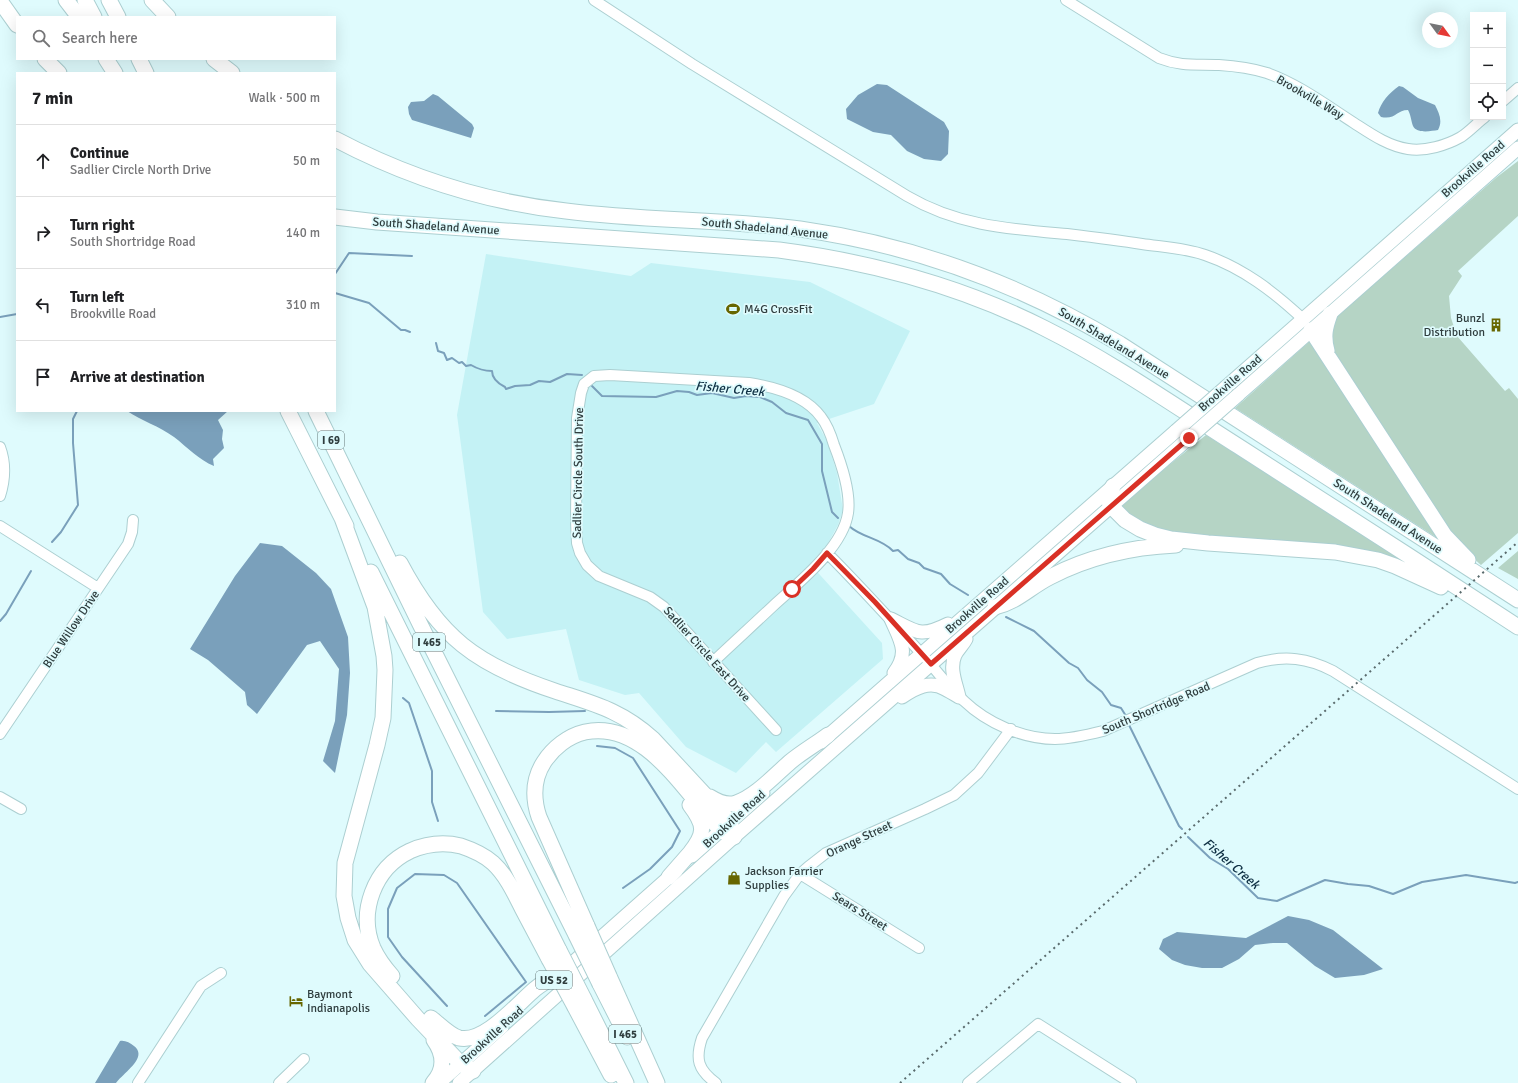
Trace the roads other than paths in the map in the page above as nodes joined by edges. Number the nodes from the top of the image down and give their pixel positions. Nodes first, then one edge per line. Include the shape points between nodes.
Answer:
1 (66, 0) edge
2 (85, 0) edge
3 (109, 0) edge
4 (152, 0) edge
5 (594, 0) edge
6 (1066, 0) edge
7 (0, 1) edge
8 (78, 16) edge
9 (93, 16) edge
10 (117, 16) edge
11 (167, 16) edge
12 (16, 24) edge
13 (46, 60) edge
14 (107, 60) edge
15 (114, 60) edge
16 (140, 60) edge
17 (215, 60) edge
18 (57, 72) edge
19 (114, 72) edge
20 (120, 72) edge
21 (146, 72) edge
22 (231, 72) edge
23 (1518, 88) edge
24 (1506, 98) edge
25 (1481, 120) edge
26 (1518, 130) edge
27 (336, 139) edge
28 (1518, 148) edge
29 (336, 217) edge
30 (1330, 314) junction
31 (1307, 324) junction
32 (1329, 356) junction
33 (289, 412) edge
34 (316, 412) edge
35 (0, 447) edge
36 (345, 469) junction
37 (1113, 486) junction
38 (0, 496) edge
39 (1111, 506) junction
40 (342, 518) junction
41 (133, 520) dead end
42 (0, 526) edge
43 (1208, 543) junction
44 (827, 553) junction
45 (588, 567) joint
46 (98, 588) junction
47 (1516, 599) edge
48 (994, 607) junction
49 (964, 616) junction
50 (891, 619) junction
51 (1513, 624) edge
52 (971, 628) junction
53 (922, 654) junction
54 (713, 662) junction
55 (931, 664) junction
56 (883, 688) junction
57 (959, 697) junction
58 (879, 709) junction
59 (1011, 729) junction
60 (776, 730) dead end
61 (0, 734) edge
62 (828, 735) junction
63 (648, 750) junction
64 (1518, 789) edge
65 (703, 793) junction
66 (0, 797) edge
67 (21, 809) dead end
68 (728, 830) junction
69 (800, 874) junction
70 (669, 877) junction
71 (919, 948) dead end
72 (554, 954) junction
73 (221, 973) dead end
74 (561, 973) junction
75 (605, 980) junction
76 (580, 1003) junction
77 (425, 1018) junction
78 (304, 1059) dead end
79 (467, 1064) junction
80 (138, 1083) edge
81 (279, 1083) edge
82 (433, 1083) edge
83 (439, 1083) edge
84 (459, 1083) edge
85 (615, 1083) edge
86 (626, 1083) edge
87 (650, 1083) edge
88 (657, 1083) edge
89 (716, 1083) edge
90 (968, 1083) edge
91 (1131, 1083) edge

1 - 8 highway
2 - 9 highway
3 - 10 highway
4 - 11 highway
5 - 31 street via 692,64 925,206 951,217 991,226 1170,247 1204,255 1235,267 1257,281 1285,302
6 - 25 street, Brookville Way via 1159,58 1189,66 1240,67 1273,76 1297,87 1376,137 1409,150 1436,146 1461,137
7 - 12 highway
13 - 18 highway
14 - 19 highway
15 - 20 highway
16 - 21 highway
17 - 22 highway
23 - 24 street
26 - 31 main road, Brookville Road
27 - 47 highway, South Shadeland Avenue via 420,177 504,201 581,213 761,225 812,231 899,249 989,278 1053,307 1109,337
28 - 30 main road, Brookville Road
29 - 51 highway, South Shadeland Avenue via 779,250 836,258 948,288 1019,316 1088,352 1306,489
30 - 31 main road, Brookville Road
30 - 32 highway via 1324,336
31 - 32 highway
31 - 37 main road, Brookville Road, bridge via 1226,387
31 - 39 main road, Brookville Road, bridge via 1238,395
32 - 47 highway via 1445,536 1467,560
33 - 40 highway, I 465
34 - 36 highway, I 69
35 - 38 street via 4,469
36 - 65 highway via 377,519 419,596 451,636 499,670 628,718 653,739
36 - 75 highway, I 465, bridge via 576,936
37 - 39 highway via 1108,499
37 - 49 main road, Brookville Road
39 - 43 highway via 1125,520 1148,532 1171,539
39 - 48 main road, Brookville Road
40 - 72 highway, I 465
40 - 77 highway via 375,607 385,670 383,718 345,864 343,885 346,907 355,940 370,964
41 - 46 street, Blue Willow Drive via 128,544
42 - 46 street
43 - 48 highway via 1116,552 1064,570 1007,604
43 - 51 highway via 1335,552 1378,560 1424,578
44 - 45 street, Sadlier Circle South Drive via 847,518 848,495 828,428 821,416 804,402 776,389 749,383 604,374 589,379 582,390 577,418 576,537 579,550
44 - 50 street, South Shortridge Road
44 - 54 street
45 - 54 street, Sadlier Circle East Drive via 604,579 660,604
46 - 61 street, Blue Willow Drive
48 - 52 main road, Brookville Road
49 - 50 main road via 927,632 917,632
49 - 53 main road, Brookville Road
50 - 53 street, South Shortridge Road
50 - 56 main road via 902,644 903,655 902,661
52 - 55 main road, Brookville Road
52 - 57 main road via 953,662 952,671
53 - 55 street, South Shortridge Road
53 - 56 main road, Brookville Road
54 - 60 street, Sadlier Circle East Drive
55 - 57 street, South Shortridge Road
55 - 58 main road, Brookville Road
56 - 62 main road, Brookville Road
57 - 58 main road via 944,688 927,685
57 - 59 street, South Shortridge Road via 986,718
58 - 68 main road, Brookville Road
59 - 64 street, South Shortridge Road via 1054,739 1103,732 1257,663 1294,658 1308,660 1333,671
59 - 69 street, Orange Street via 978,774 954,795 826,853
62 - 65 highway via 742,801 735,804 722,803
62 - 68 main road, Brookville Road
63 - 68 highway
63 - 70 highway, US 52 via 665,776 697,814 701,824 698,843
63 - 75 highway, US 52, bridge via 632,739 603,731 573,737 558,746 546,758 534,790 537,811 587,926
65 - 68 highway
66 - 67 street
68 - 70 main road, Brookville Road
68 - 79 main road, Brookville Road
69 - 71 street, Sears Street
69 - 89 street, Orange Street via 784,896 708,1026 699,1046 700,1064 708,1077
70 - 74 main road, Brookville Road / US 52
72 - 76 highway, I 465, bridge
72 - 77 highway, US 52 via 504,875 483,855 445,844 427,845 404,854 383,872 374,887 368,925 371,943 379,959
73 - 80 street via 201,986
74 - 77 highway via 536,988 476,1037 455,1036
74 - 79 main road, Brookville Road / US 52
75 - 87 highway, I 465
75 - 88 highway, US 52
76 - 85 highway
76 - 86 highway, I 465
77 - 79 highway, US 52
77 - 82 highway via 441,1053 442,1067
78 - 81 street
79 - 83 main road, Brookville Road / US 52
79 - 84 main road, Brookville Road / US 52
90 - 91 street via 1038,1024

